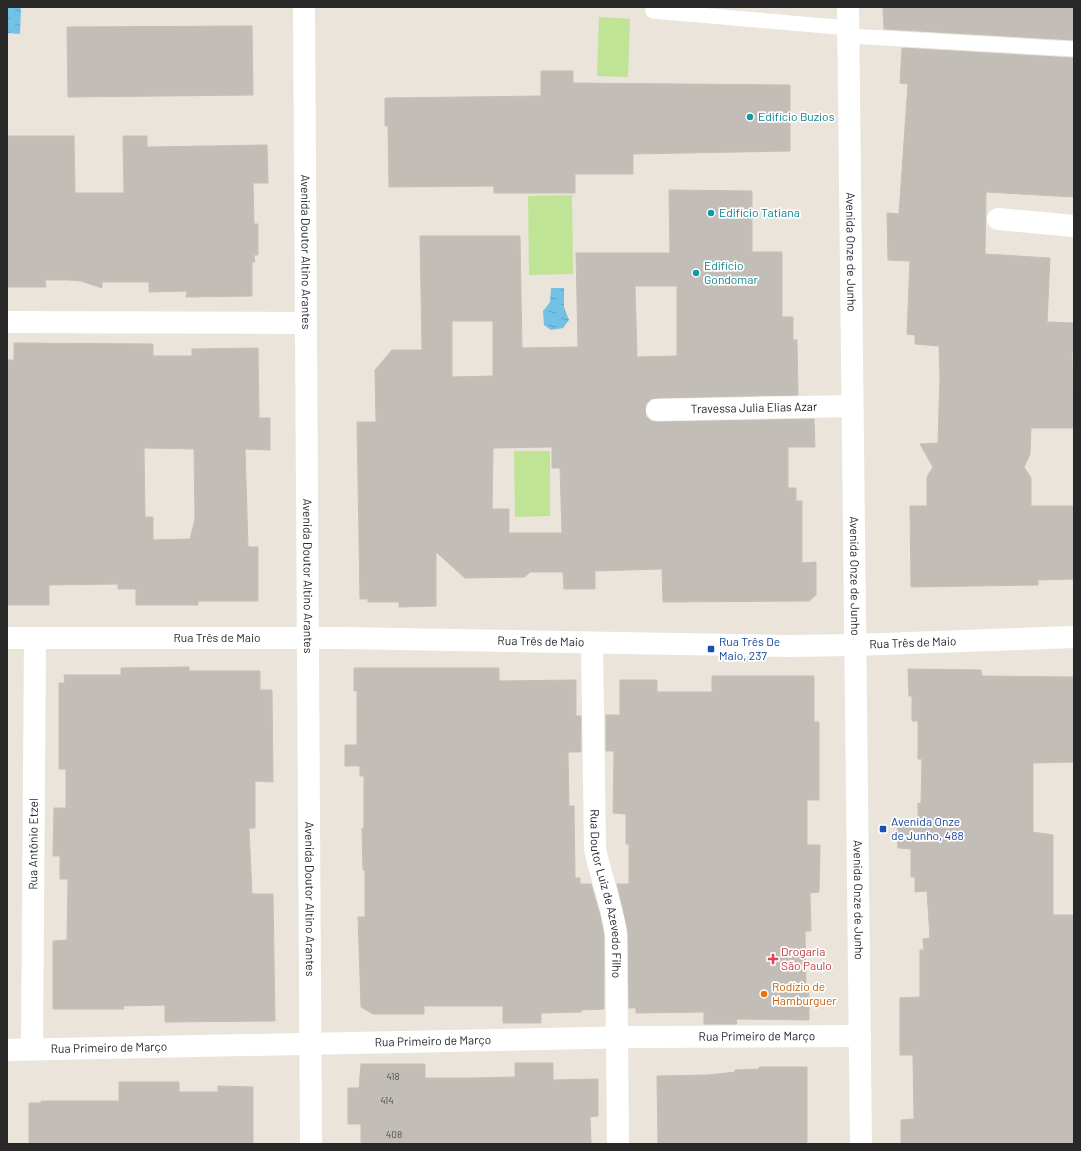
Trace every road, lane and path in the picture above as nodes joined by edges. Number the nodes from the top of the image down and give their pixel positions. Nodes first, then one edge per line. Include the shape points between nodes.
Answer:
1 (304, 7) edge
2 (653, 7) edge
3 (849, 24) edge
4 (1074, 49) edge
5 (998, 219) dead end
6 (1074, 226) edge
7 (7, 322) edge
8 (305, 323) junction
9 (852, 406) junction
10 (657, 410) dead end
11 (308, 637) junction
12 (1074, 637) edge
13 (7, 638) edge
14 (35, 638) junction
15 (592, 643) junction
16 (855, 645) junction
17 (860, 1036) junction
18 (618, 1037) junction
19 (309, 1045) junction
20 (32, 1049) junction
21 (7, 1050) edge
22 (311, 1144) edge
23 (618, 1144) edge
24 (861, 1144) edge

1 - 8 street, Avenida Doutor Altino Arantes
2 - 3 lane via 653,11
3 - 4 lane
3 - 9 street, Avenida Onze de Junho
5 - 6 street
7 - 8 street
8 - 11 street, Avenida Doutor Altino Arantes
9 - 10 street, Travessa Julia Elias Azar
9 - 16 street, Avenida Onze de Junho
11 - 14 street, Rua Três de Maio
11 - 15 street, Rua Três de Maio
11 - 19 street, Avenida Doutor Altino Arantes
12 - 16 street, Rua Três de Maio
13 - 14 street, Rua Três de Maio
14 - 20 street, Rua Antônio Etzel
15 - 16 street, Rua Três de Maio
15 - 18 street, Rua Doutor Luiz de Azevedo Filho via 595,848 616,934
16 - 17 street, Avenida Onze de Junho
17 - 18 street, Rua Primeiro de Março
17 - 24 street, Avenida Onze de Junho
18 - 19 street, Rua Primeiro de Março
18 - 23 street, Rua Doutor Luiz de Azevedo Filho
19 - 20 street, Rua Primeiro de Março
19 - 22 street, Avenida Doutor Altino Arantes
20 - 21 street, Rua Primeiro de Março

